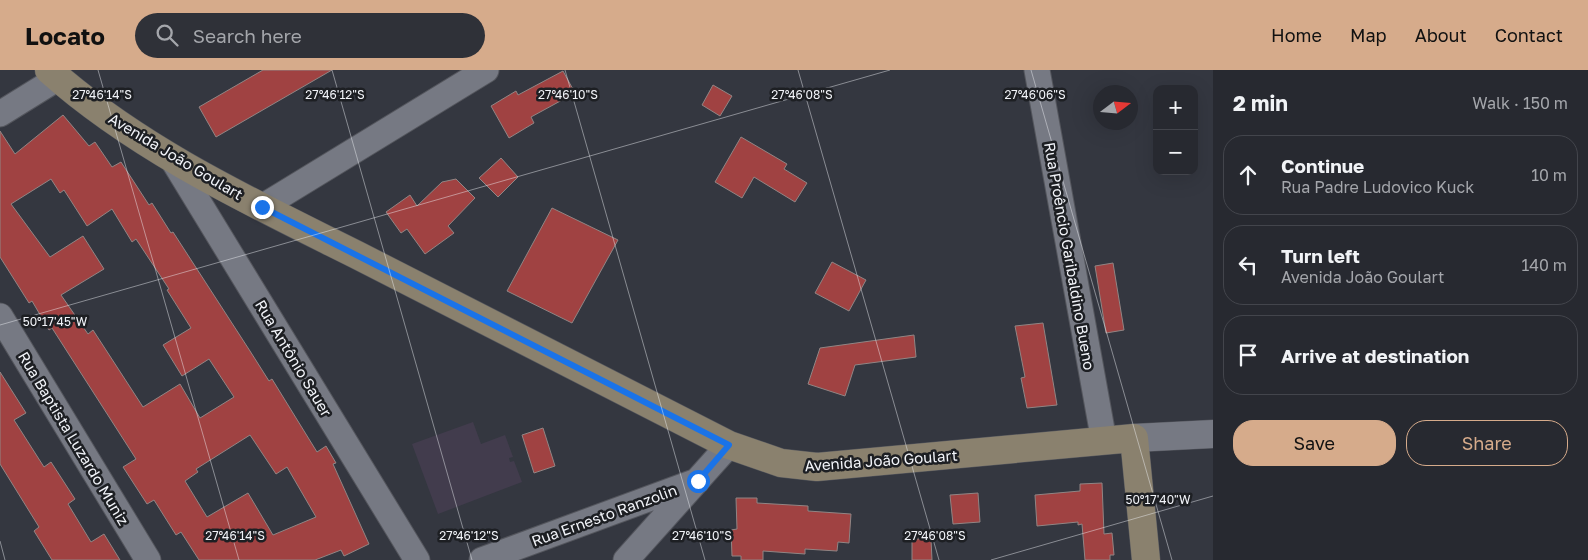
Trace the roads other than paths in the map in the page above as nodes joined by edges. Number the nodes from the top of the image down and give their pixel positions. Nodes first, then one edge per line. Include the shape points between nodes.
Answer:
1 (486, 70) edge
2 (1037, 70) edge
3 (54, 74) edge
4 (0, 114) edge
5 (171, 156) junction
6 (262, 207) junction
7 (0, 316) edge
8 (1213, 434) edge
9 (1134, 438) junction
10 (1104, 441) junction
11 (729, 445) junction
12 (698, 481) junction
13 (148, 560) edge
14 (417, 560) edge
15 (482, 560) edge
16 (626, 560) edge
17 (1146, 560) edge

1 - 6 street
2 - 10 street, Rua Proêncio Garibaldino Bueno
3 - 4 street
3 - 5 main road, Avenida João Goulart via 115,121
5 - 6 main road, Avenida João Goulart
5 - 14 street, Rua Antônio Sauer
6 - 11 main road, Avenida João Goulart
7 - 13 street, Rua Baptista Luzardo Muniz
8 - 9 street, Avenida João Goulart
9 - 10 main road, Avenida João Goulart
9 - 17 main road
10 - 11 main road, Avenida João Goulart via 817,467 781,463
11 - 12 street
12 - 15 street, Rua Ernesto Ranzolin
12 - 16 street

